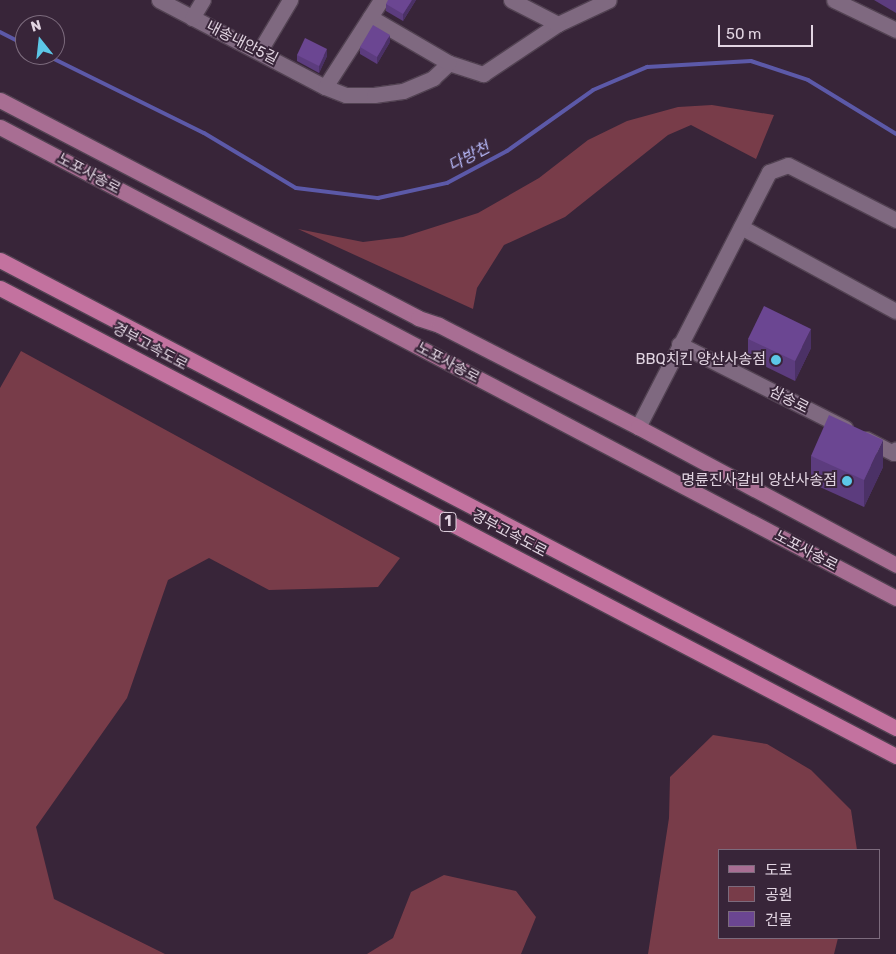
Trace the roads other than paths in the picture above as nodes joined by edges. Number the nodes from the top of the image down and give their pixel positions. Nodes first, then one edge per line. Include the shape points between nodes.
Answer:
1 (159, 0) edge
2 (203, 0) edge
3 (290, 0) edge
4 (381, 0) edge
5 (511, 0) edge
6 (609, 0) edge
7 (834, 0) edge
8 (854, 3) edge
9 (370, 17) junction
10 (192, 18) junction
11 (558, 24) junction
12 (896, 30) edge
13 (259, 52) junction
14 (449, 63) junction
15 (324, 87) junction
16 (0, 100) edge
17 (0, 127) edge
18 (896, 220) edge
19 (741, 227) junction
20 (0, 260) edge
21 (0, 288) edge
22 (896, 311) edge
23 (679, 344) junction
24 (638, 427) junction
25 (896, 448) edge
26 (896, 565) edge
27 (896, 598) edge
28 (896, 728) edge
29 (896, 756) edge

1 - 10 street, 내송내안5길
2 - 10 street
3 - 13 street
4 - 9 street
5 - 11 street
6 - 11 street
7 - 8 street
8 - 12 street
9 - 14 street
9 - 15 street
10 - 13 street, 내송내안5길
11 - 14 street via 484,74
13 - 15 street, 내송내안5길
14 - 15 street, 내송내안5길 via 433,78 403,91 346,95
16 - 24 main road, 노포사송로 via 418,318 439,325
17 - 27 main road, 노포사송로
18 - 19 street via 788,165 769,172
19 - 22 street
19 - 23 street
20 - 28 highway, 경부고속도로 / 1
21 - 29 highway, 경부고속도로 / 1
23 - 24 street
23 - 25 street, 삼송로 via 894,453
24 - 26 main road, 노포사송로

